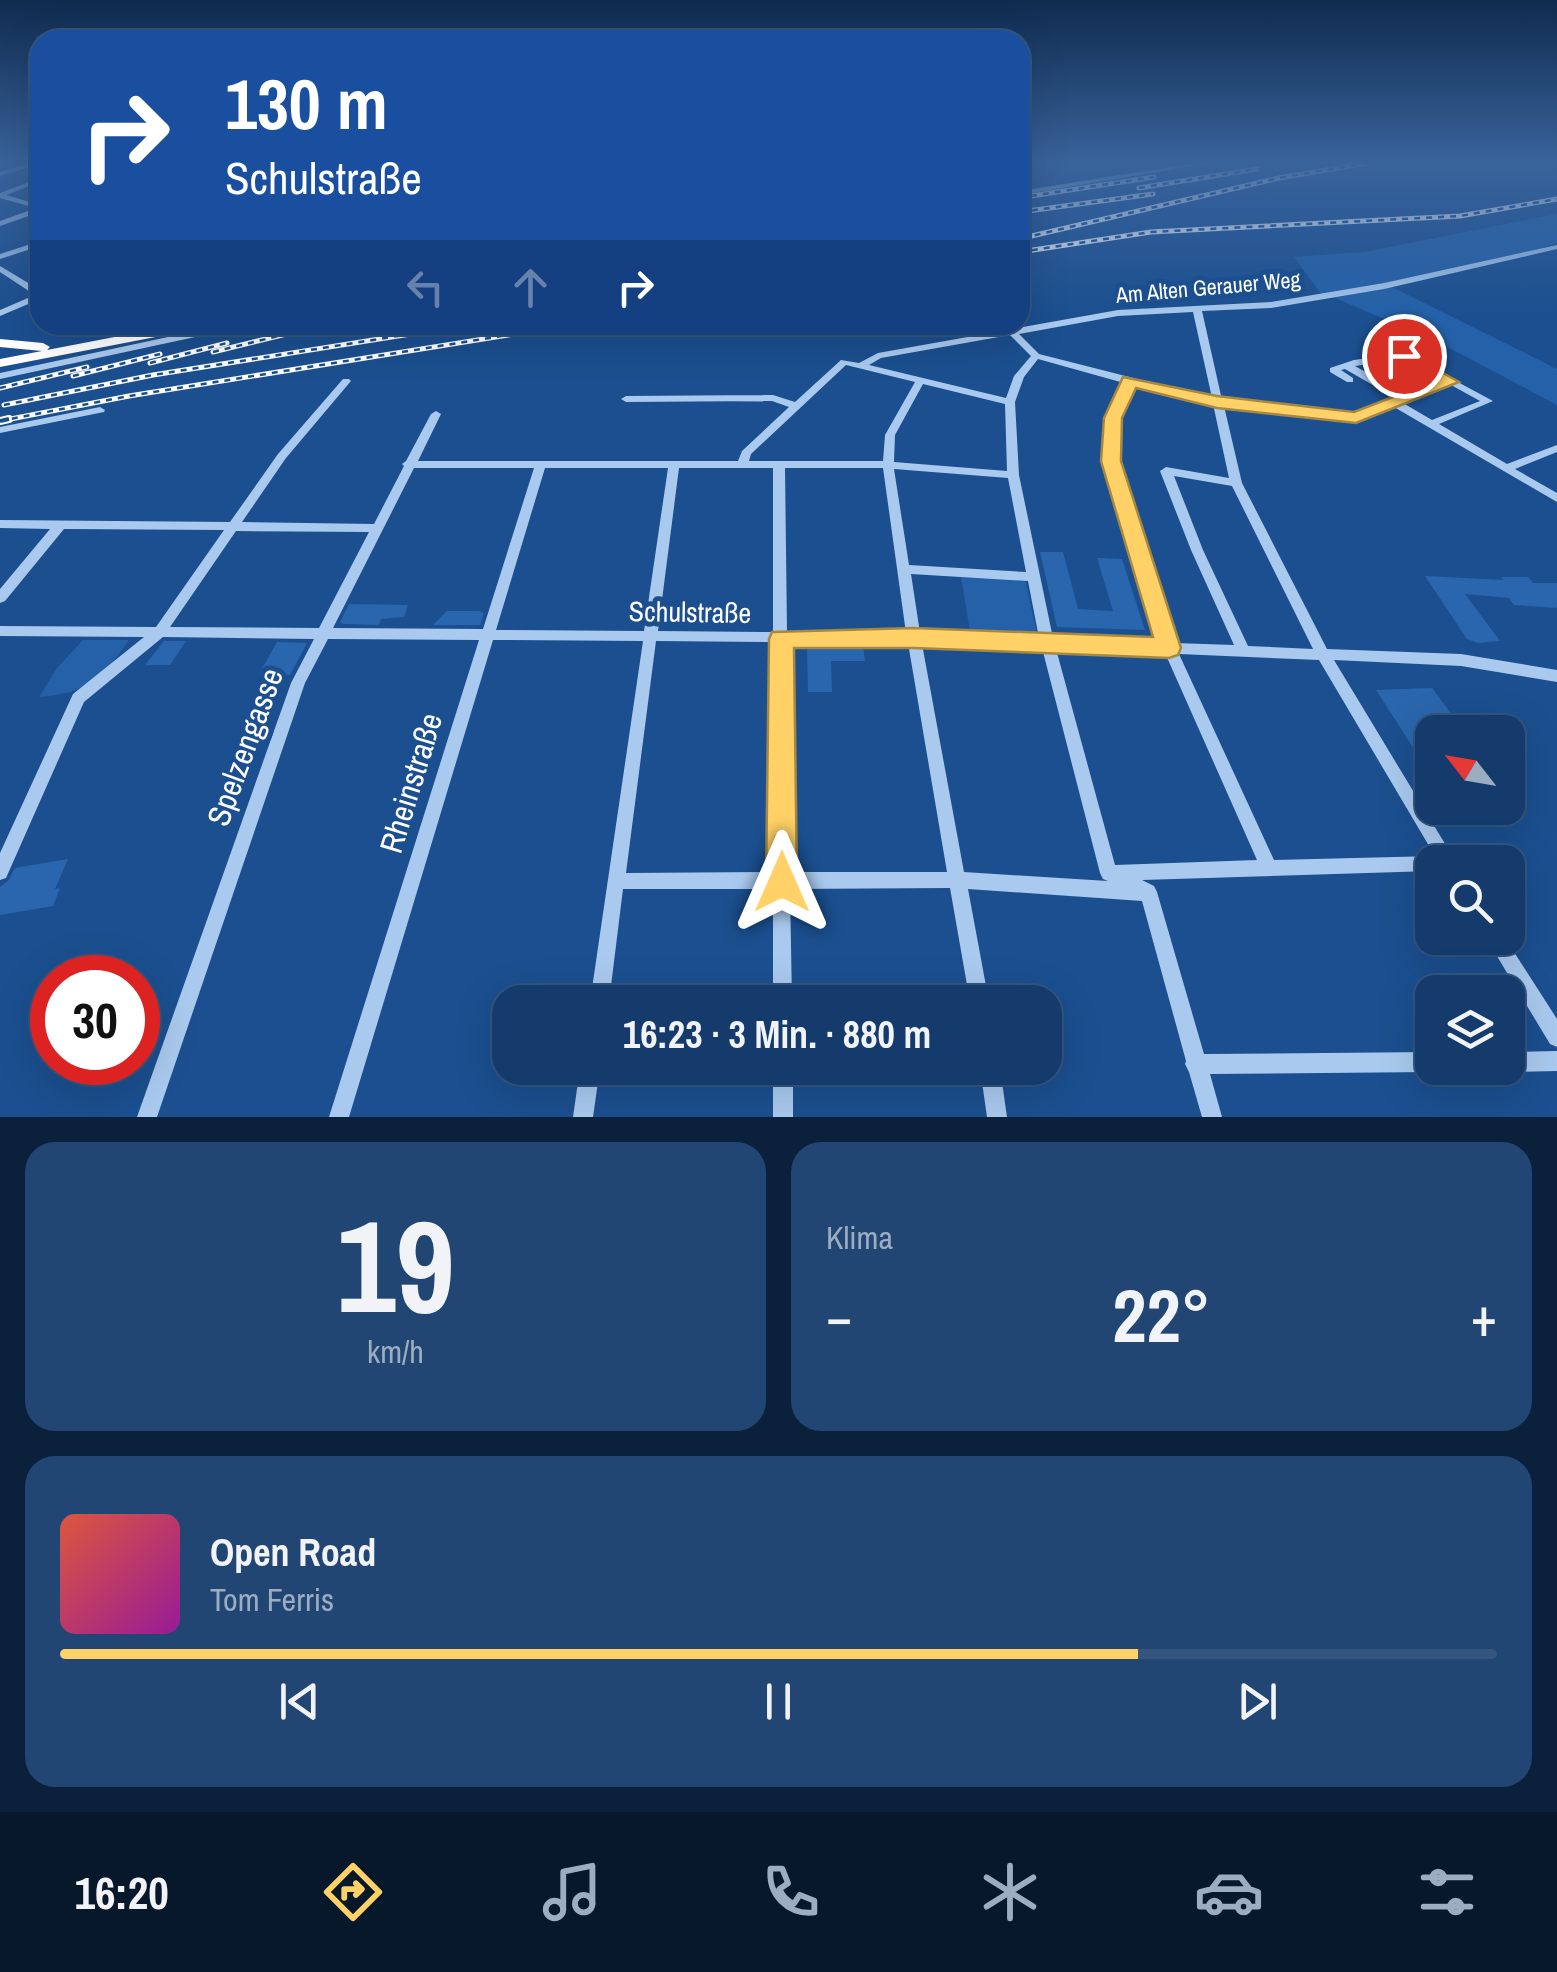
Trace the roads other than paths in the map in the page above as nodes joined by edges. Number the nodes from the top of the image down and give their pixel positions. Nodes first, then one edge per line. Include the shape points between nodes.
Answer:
1 (27, 213) edge
2 (0, 224) edge
3 (30, 246) edge
4 (1557, 247) edge
5 (0, 257) edge
6 (0, 268) edge
7 (30, 288) edge
8 (30, 299) edge
9 (1197, 308) junction
10 (0, 312) edge
11 (1030, 329) edge
12 (124, 335) edge
13 (142, 335) edge
14 (192, 335) edge
15 (995, 335) edge
16 (1015, 335) edge
17 (93, 341) junction
18 (0, 344) edge
19 (1036, 356) junction
20 (0, 361) edge
21 (862, 365) junction
22 (1346, 366) junction
23 (0, 376) edge
24 (1350, 380) dead end
25 (346, 381) dead end
26 (1130, 381) junction
27 (1450, 382) junction
28 (919, 383) junction
29 (626, 399) dead end
30 (1400, 401) junction
31 (1010, 402) junction
32 (1217, 402) junction
33 (795, 406) junction
34 (100, 410) dead end
35 (436, 414) dead end
36 (1431, 424) junction
37 (0, 430) edge
38 (1557, 448) edge
39 (408, 464) junction
40 (674, 465) junction
41 (742, 465) junction
42 (888, 465) junction
43 (540, 466) junction
44 (780, 466) junction
45 (1507, 468) junction
46 (1012, 474) junction
47 (1236, 482) junction
48 (1557, 498) edge
49 (0, 524) edge
50 (60, 525) junction
51 (234, 526) junction
52 (376, 528) junction
53 (906, 569) junction
54 (1034, 577) junction
55 (0, 598) edge
56 (0, 632) edge
57 (159, 633) junction
58 (321, 633) junction
59 (488, 634) junction
60 (650, 636) junction
61 (914, 638) junction
62 (781, 639) junction
63 (1047, 642) junction
64 (1169, 648) junction
65 (1243, 651) junction
66 (1322, 654) junction
67 (1557, 676) edge
68 (1437, 845) edge
69 (1415, 864) edge
70 (1269, 868) junction
71 (0, 872) edge
72 (1109, 873) junction
73 (959, 880) junction
74 (615, 881) junction
75 (782, 882) junction
76 (1148, 892) junction
77 (1506, 955) edge
78 (601, 985) edge
79 (782, 985) edge
80 (976, 985) edge
81 (1557, 1038) edge
82 (1557, 1061) edge
83 (1415, 1062) edge
84 (1525, 1062) edge
85 (1195, 1064) junction
86 (588, 1085) edge
87 (783, 1085) edge
88 (992, 1085) edge
89 (147, 1117) edge
90 (339, 1117) edge
91 (584, 1117) edge
92 (783, 1117) edge
93 (997, 1117) edge
94 (1212, 1117) edge

1 - 2 street
3 - 5 street
4 - 9 street, Am Alten Gerauer Weg via 1272,306
6 - 7 street
8 - 10 street
9 - 11 street, Am Alten Gerauer Weg
9 - 32 street
12 - 17 highway
13 - 20 highway
14 - 23 street
15 - 21 street, Am Alten Gerauer Weg via 878,356
16 - 19 street
17 - 18 highway
17 - 20 highway
19 - 26 street
19 - 31 street
21 - 28 street
21 - 33 street, Am Alten Gerauer Weg via 837,365
22 - 24 street via 1333,370
22 - 27 street via 1404,356
22 - 30 street
25 - 51 street
26 - 32 street
26 - 64 street via 1113,418 1111,461
27 - 30 street
27 - 36 street via 1488,401
28 - 31 street
28 - 42 street via 890,435
29 - 33 street via 773,398
30 - 32 street via 1356,418
30 - 36 street
31 - 46 street
32 - 47 street
33 - 41 street, Am Alten Gerauer Weg via 746,452
34 - 37 street
35 - 39 street, Spelzengasse
36 - 45 street
38 - 45 street
39 - 43 street
39 - 52 street, Spelzengasse
40 - 41 street
40 - 43 street
40 - 60 street
41 - 44 street
42 - 44 street
42 - 46 street
42 - 53 street
43 - 59 street, Rheinstraße
44 - 62 street
45 - 48 street
46 - 54 street
47 - 65 street via 1166,471
47 - 66 street
49 - 50 street
50 - 51 street
50 - 55 street
51 - 52 street
51 - 57 street
52 - 58 street, Spelzengasse
53 - 54 street
53 - 61 street
54 - 63 street
56 - 57 street, Schulstraße
57 - 58 street, Schulstraße
57 - 71 street via 78,698
58 - 59 street, Schulstraße
58 - 89 street, Spelzengasse
59 - 60 street, Schulstraße
59 - 90 street, Rheinstraße
60 - 62 street, Schulstraße
60 - 74 street
61 - 62 street, Schulstraße
61 - 63 street, Schulstraße
61 - 73 street
62 - 75 street
63 - 64 street, Schulstraße
63 - 72 street
64 - 65 street, Schulstraße
64 - 70 street
65 - 66 street, Schulstraße
66 - 67 street, Schulstraße via 1461,660
66 - 68 street
69 - 70 street
70 - 72 street
72 - 76 street
73 - 75 street
73 - 76 street
73 - 80 street
74 - 75 street
74 - 78 street
75 - 79 street
76 - 85 street
77 - 81 street
82 - 84 street
83 - 85 street
85 - 94 street
86 - 91 street
87 - 92 street
88 - 93 street

